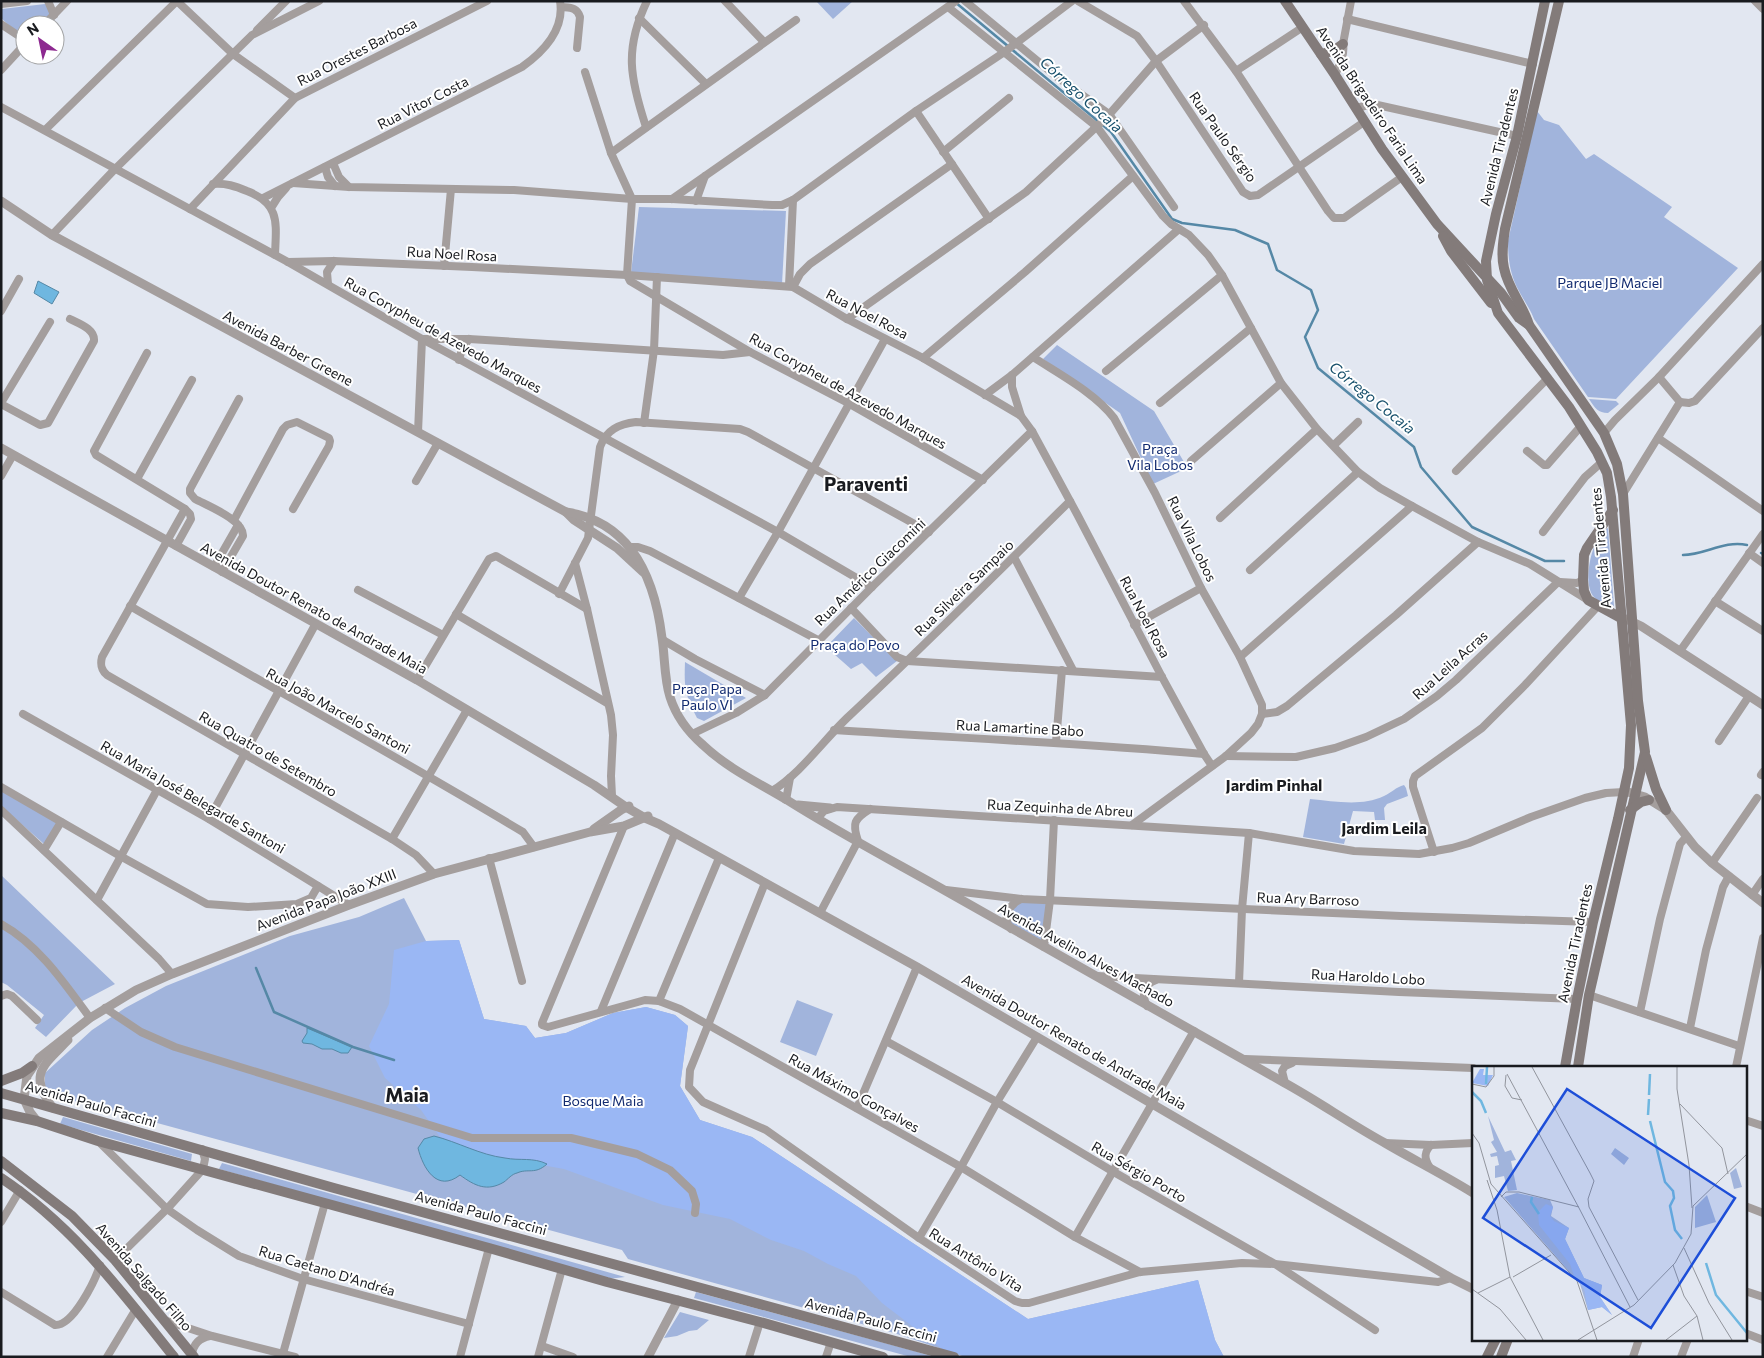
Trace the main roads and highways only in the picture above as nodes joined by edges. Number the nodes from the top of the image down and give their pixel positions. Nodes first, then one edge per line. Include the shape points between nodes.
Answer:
1 (1285, 1) edge
2 (1546, 1) edge
3 (1558, 1) edge
4 (1343, 44) road end
5 (1321, 54) junction
6 (1437, 224) junction
7 (1487, 280) junction
8 (1498, 313) junction
9 (1530, 325) junction
10 (1613, 510) junction
11 (1621, 618) junction
12 (1645, 752) junction
13 (1649, 800) road end
14 (1632, 808) junction
15 (1666, 810) road end
16 (1618, 819) junction
17 (32, 1066) road end
18 (1565, 1066) edge
19 (1578, 1066) edge
20 (1, 1081) edge
21 (1, 1093) edge
22 (1, 1113) edge
23 (3, 1164) edge
24 (1, 1178) edge
25 (634, 1269) junction
26 (607, 1282) junction
27 (697, 1287) junction
28 (678, 1300) junction
29 (1496, 1340) edge
30 (1508, 1340) edge
31 (193, 1356) edge
32 (174, 1357) edge
33 (884, 1357) edge
34 (954, 1357) edge
35 (1487, 1357) edge
36 (1500, 1357) edge

1 - 5 main road, Avenida Brigadeiro Faria Lima
2 - 7 main road, Avenida Tiradentes via 1486,261
3 - 9 main road, Avenida Tiradentes via 1503,244 1507,279
4 - 5 main road
5 - 6 main road, Avenida Brigadeiro Faria Lima via 1364,122
6 - 7 main road, Avenida Brigadeiro Faria Lima
6 - 8 main road, Avenida Brigadeiro Faria Lima via 1451,251
7 - 8 main road, Avenida Tiradentes
7 - 9 main road, Avenida Brigadeiro Faria Lima via 1519,318
8 - 10 main road, Avenida Tiradentes via 1581,426 1602,462
9 - 12 main road, Avenida Tiradentes via 1602,430 1617,464 1623,494 1638,701
10 - 11 main road, Avenida Tiradentes
10 - 11 main road via 1587,548 1583,580 1588,600
11 - 16 main road, Avenida Tiradentes via 1631,725 1629,768
12 - 14 main road, Avenida Tiradentes
12 - 15 main road via 1651,776
13 - 14 main road
14 - 16 main road
14 - 19 main road, Avenida Tiradentes via 1590,995
16 - 18 main road, Avenida Tiradentes via 1593,922
17 - 20 main road
21 - 25 main road, Avenida Paulo Faccini
22 - 26 main road
23 - 31 main road, Avenida Salgado Filho via 72,1216 115,1260
24 - 32 main road, Avenida Salgado Filho via 61,1224 100,1265
25 - 26 main road via 634,1281 629,1284
25 - 27 main road, Avenida Paulo Faccini
26 - 28 main road
27 - 28 main road
27 - 34 main road, Avenida Paulo Faccini
28 - 33 main road
29 - 35 main road
30 - 36 main road

